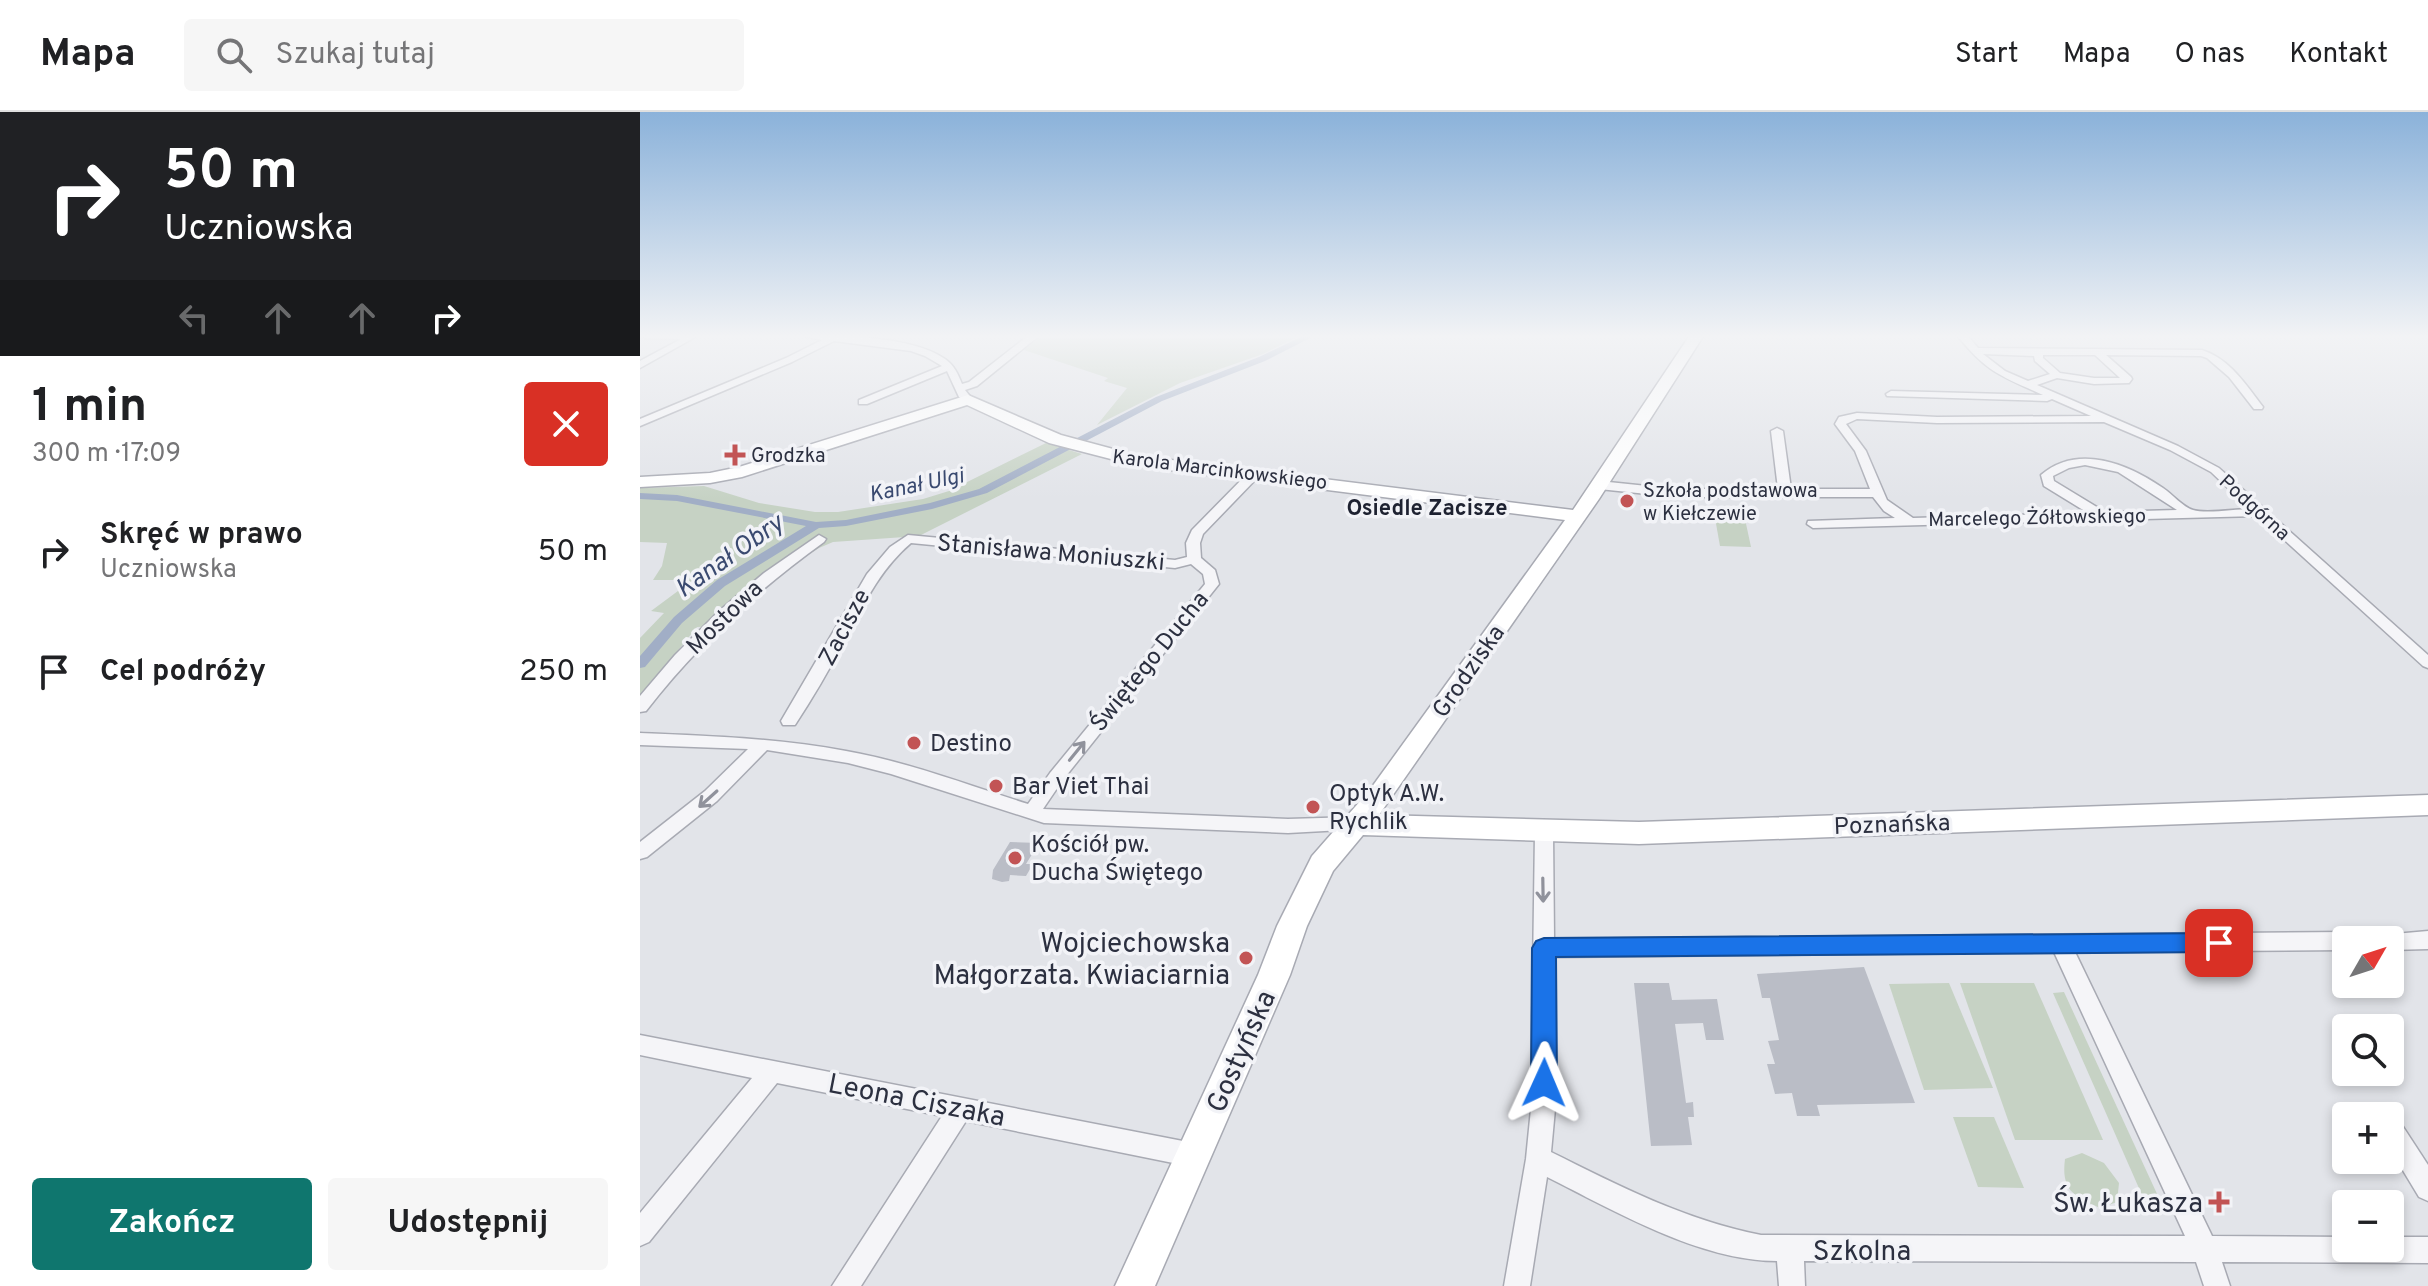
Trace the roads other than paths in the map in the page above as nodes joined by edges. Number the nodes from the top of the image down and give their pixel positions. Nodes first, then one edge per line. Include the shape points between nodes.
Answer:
1 (715, 390) edge
2 (893, 390) edge
3 (957, 390) edge
4 (965, 390) edge
5 (1661, 390) edge
6 (2036, 390) edge
7 (2243, 390) edge
8 (1891, 394) dead end
9 (2053, 397) junction
10 (863, 402) dead end
11 (2258, 407) dead end
12 (2104, 419) junction
13 (640, 423) edge
14 (1777, 431) dead end
15 (1254, 474) junction
16 (641, 481) edge
17 (1599, 485) junction
18 (1785, 493) junction
19 (1875, 493) junction
20 (2261, 512) junction
21 (2190, 514) junction
22 (1577, 516) junction
23 (2103, 517) junction
24 (1909, 520) junction
25 (1813, 524) dead end
26 (819, 539) dead end
27 (908, 539) joint
28 (1194, 559) junction
29 (2409, 646) junction
30 (2428, 646) edge
31 (2428, 663) edge
32 (640, 707) edge
33 (789, 721) dead end
34 (640, 739) edge
35 (763, 744) junction
36 (2428, 805) edge
37 (1031, 813) junction
38 (1355, 824) junction
39 (1544, 832) junction
40 (640, 852) edge
41 (2428, 940) edge
42 (2332, 941) edge
43 (2404, 941) edge
44 (2061, 944) junction
45 (1544, 948) junction
46 (640, 1045) edge
47 (772, 1071) junction
48 (961, 1108) junction
49 (2404, 1149) edge
50 (1193, 1155) junction
51 (1538, 1159) junction
52 (2428, 1188) edge
53 (640, 1233) edge
54 (1790, 1249) junction
55 (2428, 1250) edge
56 (2205, 1251) junction
57 (845, 1286) edge
58 (1135, 1286) edge
59 (1517, 1286) edge
60 (1792, 1286) edge
61 (2217, 1286) edge

1 - 13 street
2 - 10 street
3 - 16 street via 742,472
4 - 15 street, Karola Marcinkowskiego via 1086,449 1138,461
5 - 17 street, Grodziska
6 - 9 street, Podgórna
7 - 11 street
8 - 9 street, Podgórna
9 - 12 street, Podgórna
12 - 19 street via 1843,419 1840,424 1863,456
12 - 20 street, Podgórna via 2199,461
14 - 18 street
15 - 22 street, Karola Marcinkowskiego
15 - 28 street, Świętego Ducha via 1197,533
17 - 18 street via 1676,493
17 - 22 street, Grodziska
18 - 19 street
19 - 24 street via 1891,512
20 - 21 street, Marcelego Żółtowskiego
20 - 29 street, Podgórna
21 - 23 street, Marcelego Żółtowskiego
21 - 23 street via 2156,488 2108,463 2081,462 2047,475 2048,483
22 - 38 street, Grodziska
23 - 24 street, Marcelego Żółtowskiego
24 - 25 street, Marcelego Żółtowskiego
26 - 32 street, Mostowa via 739,598
27 - 28 street, Stanisława Moniuszki via 1175,564
27 - 33 street, Zacisze via 873,573
37 -> 28 street, Świętego Ducha via 1212,584 1210,573
29 - 30 street
29 - 31 street, Podgórna
34 - 35 street
35 - 37 street via 870,762
35 -> 40 street via 711,796
36 - 39 street, Poznańska
37 - 38 street
38 - 39 street, Poznańska
38 - 50 street, Gostyńska via 1309,889
39 -> 45 street
41 - 43 street
42 - 44 street
44 - 45 street
44 - 56 street
45 - 51 street via 1545,1057
46 - 47 street, Leona Ciszaka
47 - 48 street, Leona Ciszaka
47 - 53 street
48 - 50 street, Leona Ciszaka
48 - 57 street
49 - 52 street
50 - 58 street, Gostyńska
51 - 54 street, Szkolna via 1698,1232 1730,1243
51 - 59 street
54 - 56 street, Szkolna
54 - 60 street
55 - 56 street, Szkolna
56 - 61 street

